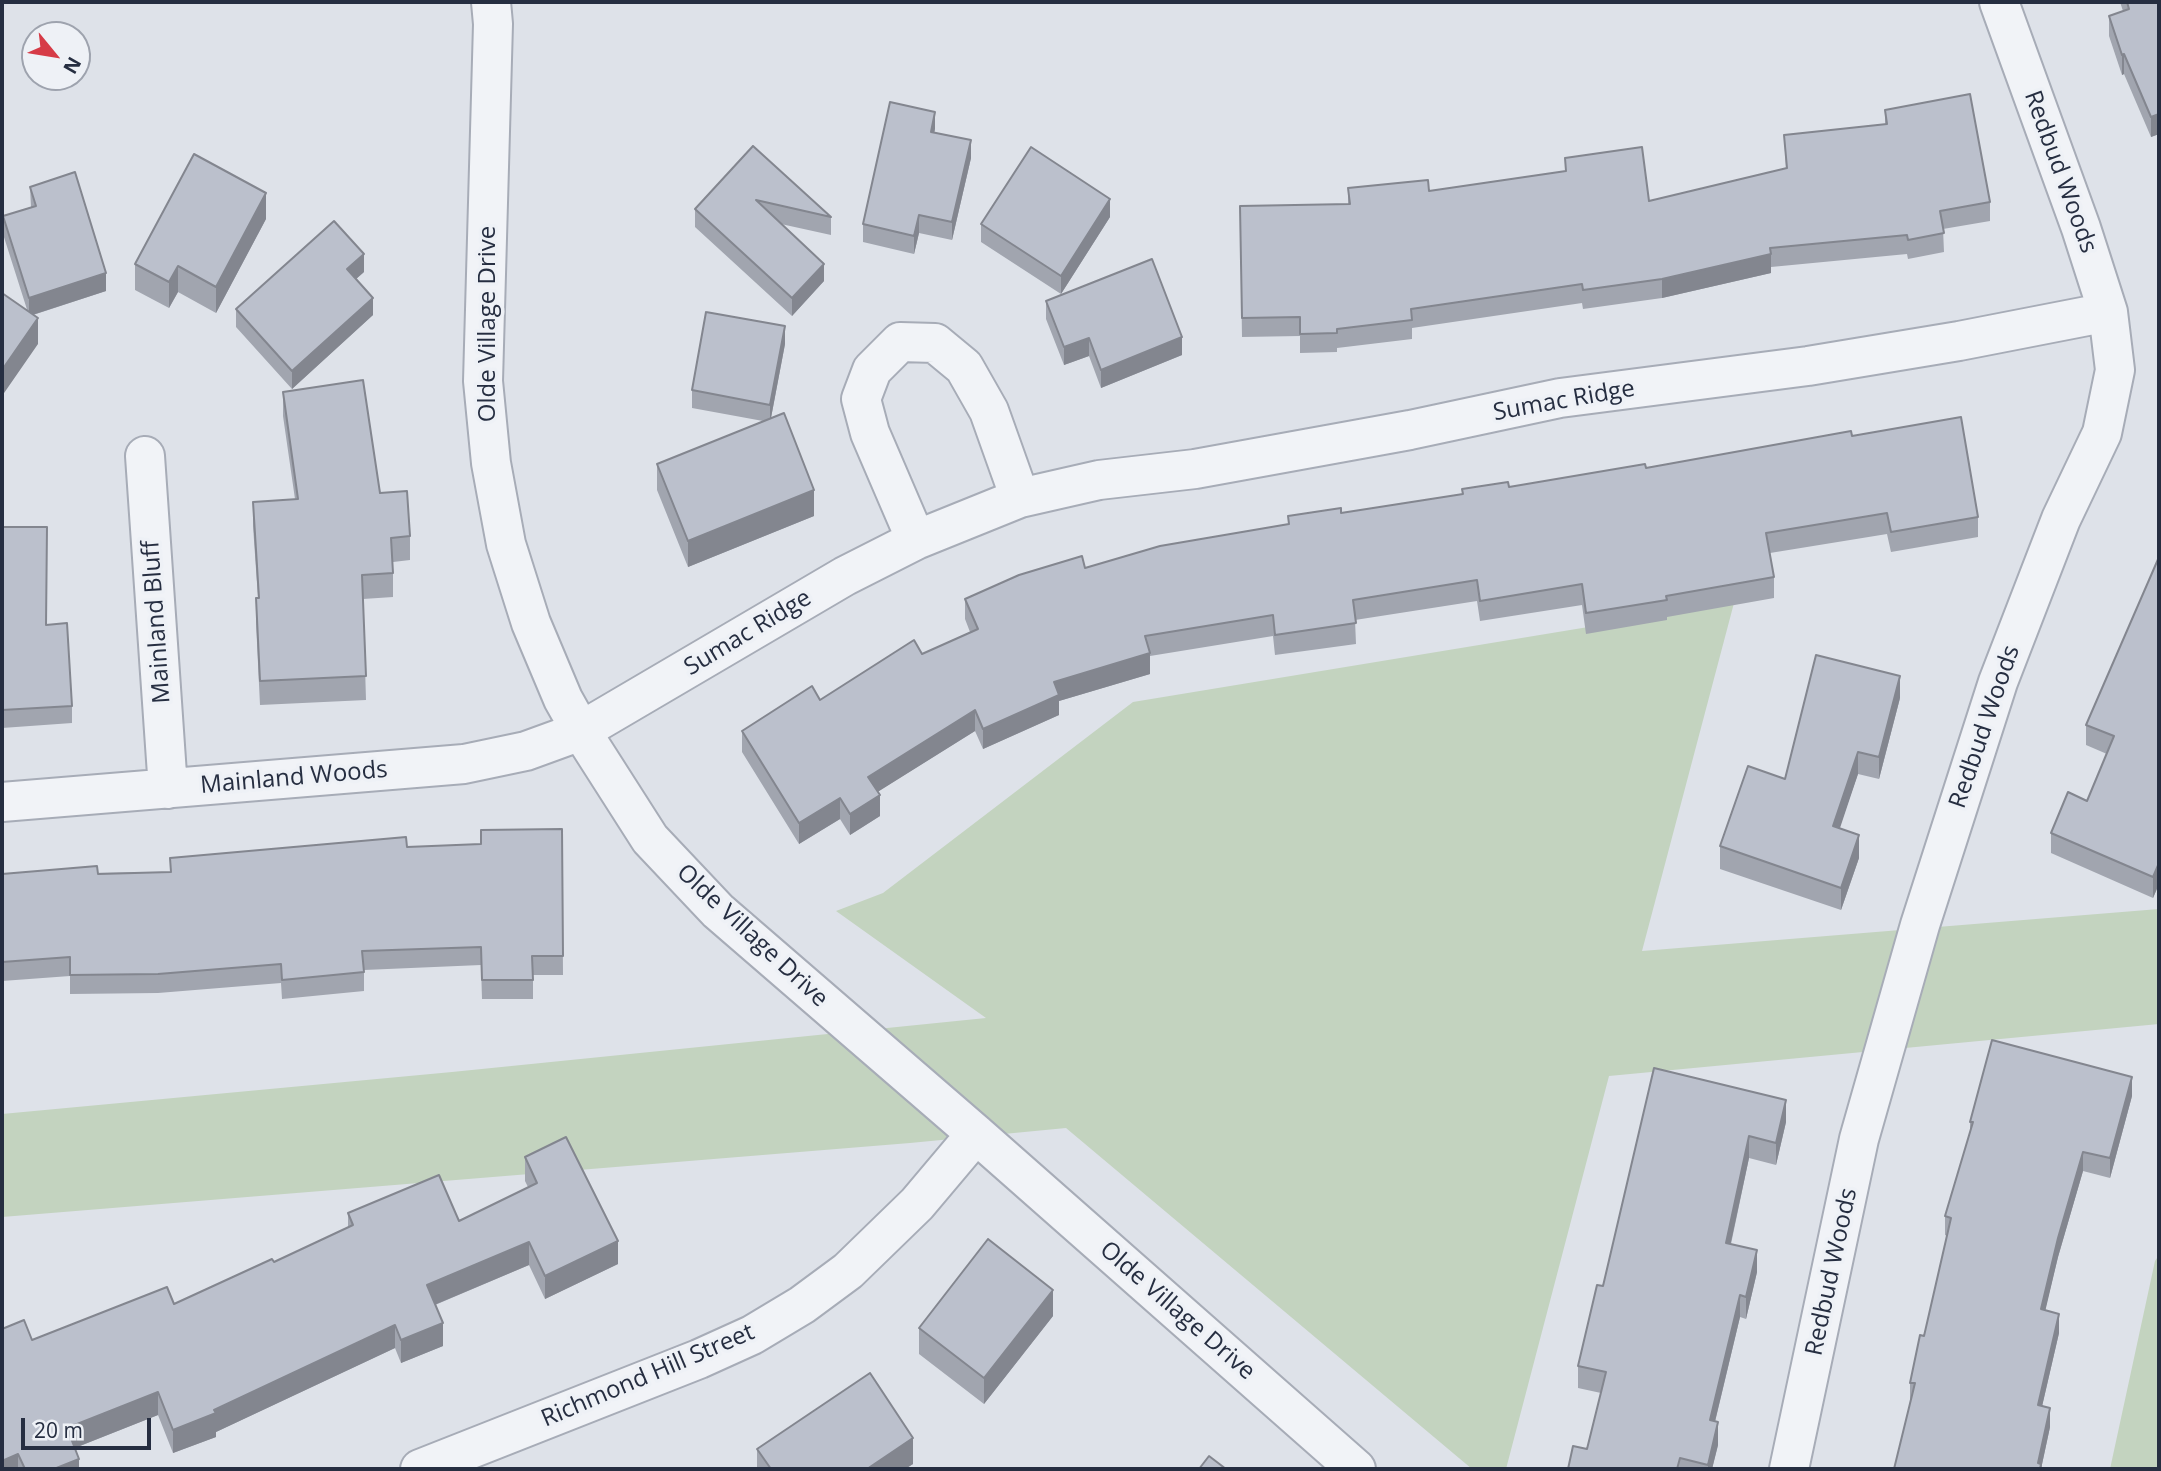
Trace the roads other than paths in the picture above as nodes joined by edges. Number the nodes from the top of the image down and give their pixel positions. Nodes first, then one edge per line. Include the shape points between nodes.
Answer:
1 (491, 2) edge
2 (1999, 2) edge
3 (2108, 312) junction
4 (145, 456) dead end
5 (1020, 498) junction
6 (916, 540) junction
7 (581, 731) junction
8 (168, 789) junction
9 (2, 802) edge
10 (976, 1134) junction
11 (429, 1467) edge
12 (1356, 1469) edge
13 (1789, 1469) edge

1 - 7 street, Olde Village Drive via 483,381 491,463 506,544 531,623
2 - 3 street, Redbud Woods
3 - 5 street, Sumac Ridge via 1808,366 1560,398 1410,430 1195,469 1099,480
3 - 13 street, Redbud Woods via 2115,370 2102,433 2061,519 1998,682 1920,925 1859,1139
4 - 8 street, Mainland Bluff
5 - 6 street, Sumac Ridge
5 - 6 street via 989,411 964,367 935,343 900,342 872,370 861,399 870,432
6 - 7 street, Sumac Ridge via 845,576
7 - 8 street, Mainland Woods via 526,751 464,764
7 - 10 street, Olde Village Drive via 650,839 718,911
8 - 9 street, Mainland Woods
10 - 11 street, Richmond Hill Street via 907,1214 848,1271 802,1306 699,1359
10 - 12 street, Olde Village Drive

